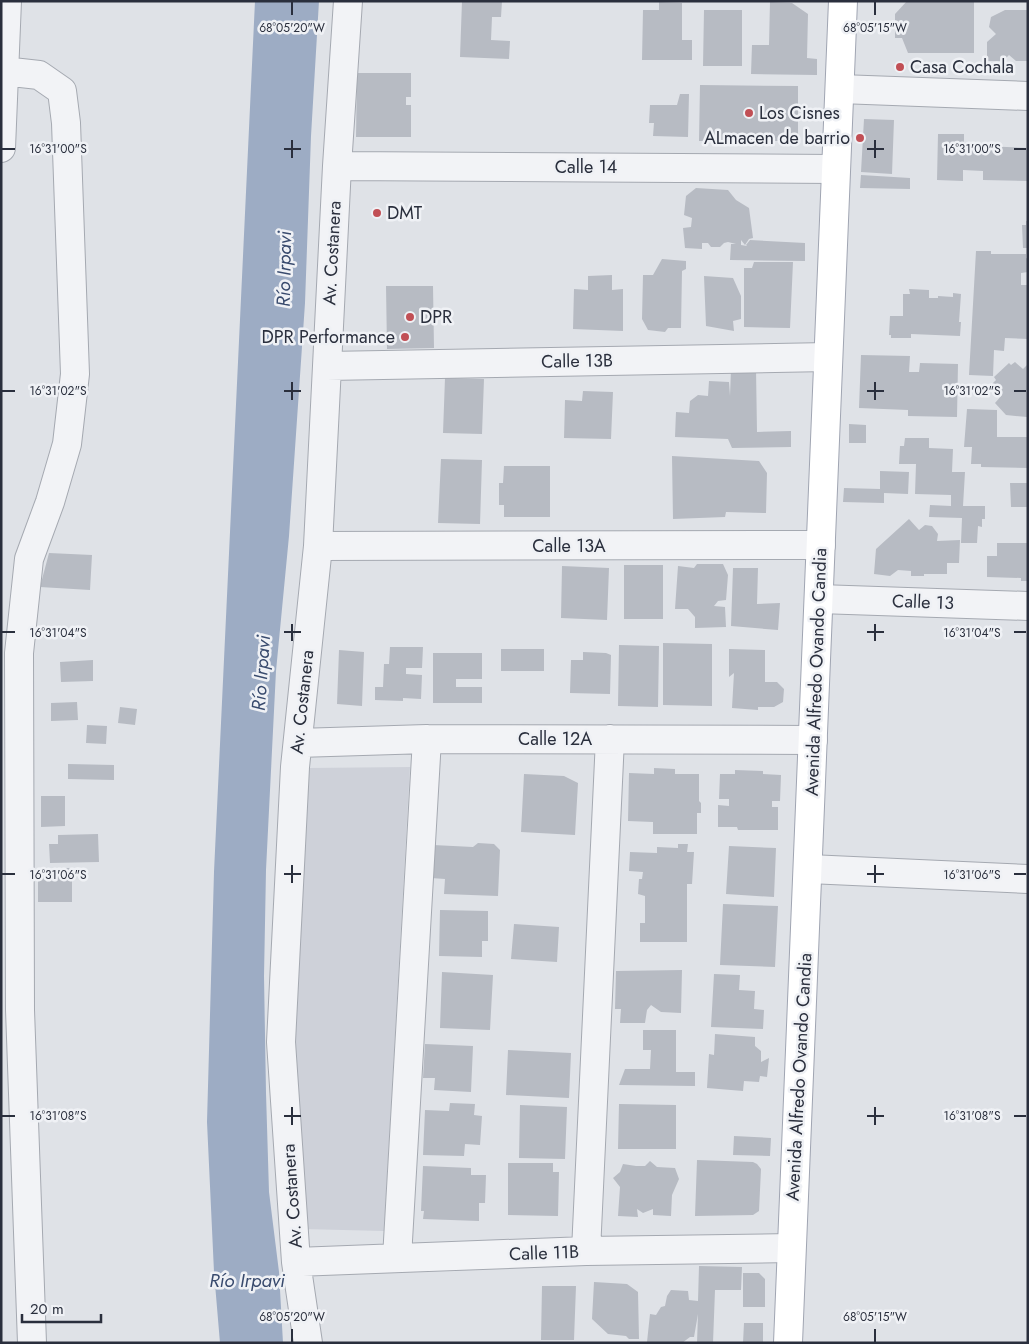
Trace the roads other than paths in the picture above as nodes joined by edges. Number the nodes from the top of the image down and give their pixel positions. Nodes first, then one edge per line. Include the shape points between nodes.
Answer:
1 (7, 1) edge
2 (348, 1) edge
3 (843, 1) edge
4 (3, 71) junction
5 (840, 89) junction
6 (1028, 96) edge
7 (1, 148) edge
8 (337, 166) junction
9 (835, 169) junction
10 (828, 357) junction
11 (327, 366) junction
12 (821, 545) junction
13 (318, 546) junction
14 (819, 599) junction
15 (1028, 606) edge
16 (427, 739) junction
17 (610, 739) junction
18 (813, 740) junction
19 (298, 743) junction
20 (809, 869) junction
21 (1028, 879) edge
22 (791, 1248) junction
23 (586, 1251) junction
24 (397, 1258) junction
25 (296, 1262) junction
26 (32, 1343) edge
27 (308, 1343) edge
28 (788, 1343) edge

1 - 4 street
2 - 8 street, Av. Costanera
3 - 5 main road, Avenida Alfredo Ovando Candia
4 - 7 street
4 - 26 street via 39,75 62,91 66,123 75,374 67,444 29,559 19,653 20,1010
5 - 6 street
5 - 9 main road, Avenida Alfredo Ovando Candia
8 - 9 street, Calle 14
8 - 11 street, Av. Costanera
9 - 10 main road, Avenida Alfredo Ovando Candia
10 - 11 street, Calle 13B
10 - 12 main road, Avenida Alfredo Ovando Candia
11 - 13 street, Av. Costanera
12 - 13 street, Calle 13A
12 - 14 main road, Avenida Alfredo Ovando Candia
13 - 19 street, Av. Costanera
14 - 15 street, Calle 13
14 - 18 main road, Avenida Alfredo Ovando Candia
16 - 17 street, Calle 12A
16 - 19 street, Calle 12A
16 - 24 street
17 - 18 street, Calle 12A
17 - 23 street
18 - 20 main road, Avenida Alfredo Ovando Candia
19 - 25 street, Av. Costanera via 281,1042
20 - 21 street
20 - 22 main road, Avenida Alfredo Ovando Candia
22 - 23 street, Calle 11B
22 - 28 main road, Avenida Alfredo Ovando Candia
23 - 24 street, Calle 11B
24 - 25 street, Calle 11B
25 - 27 street, Av. Costanera

